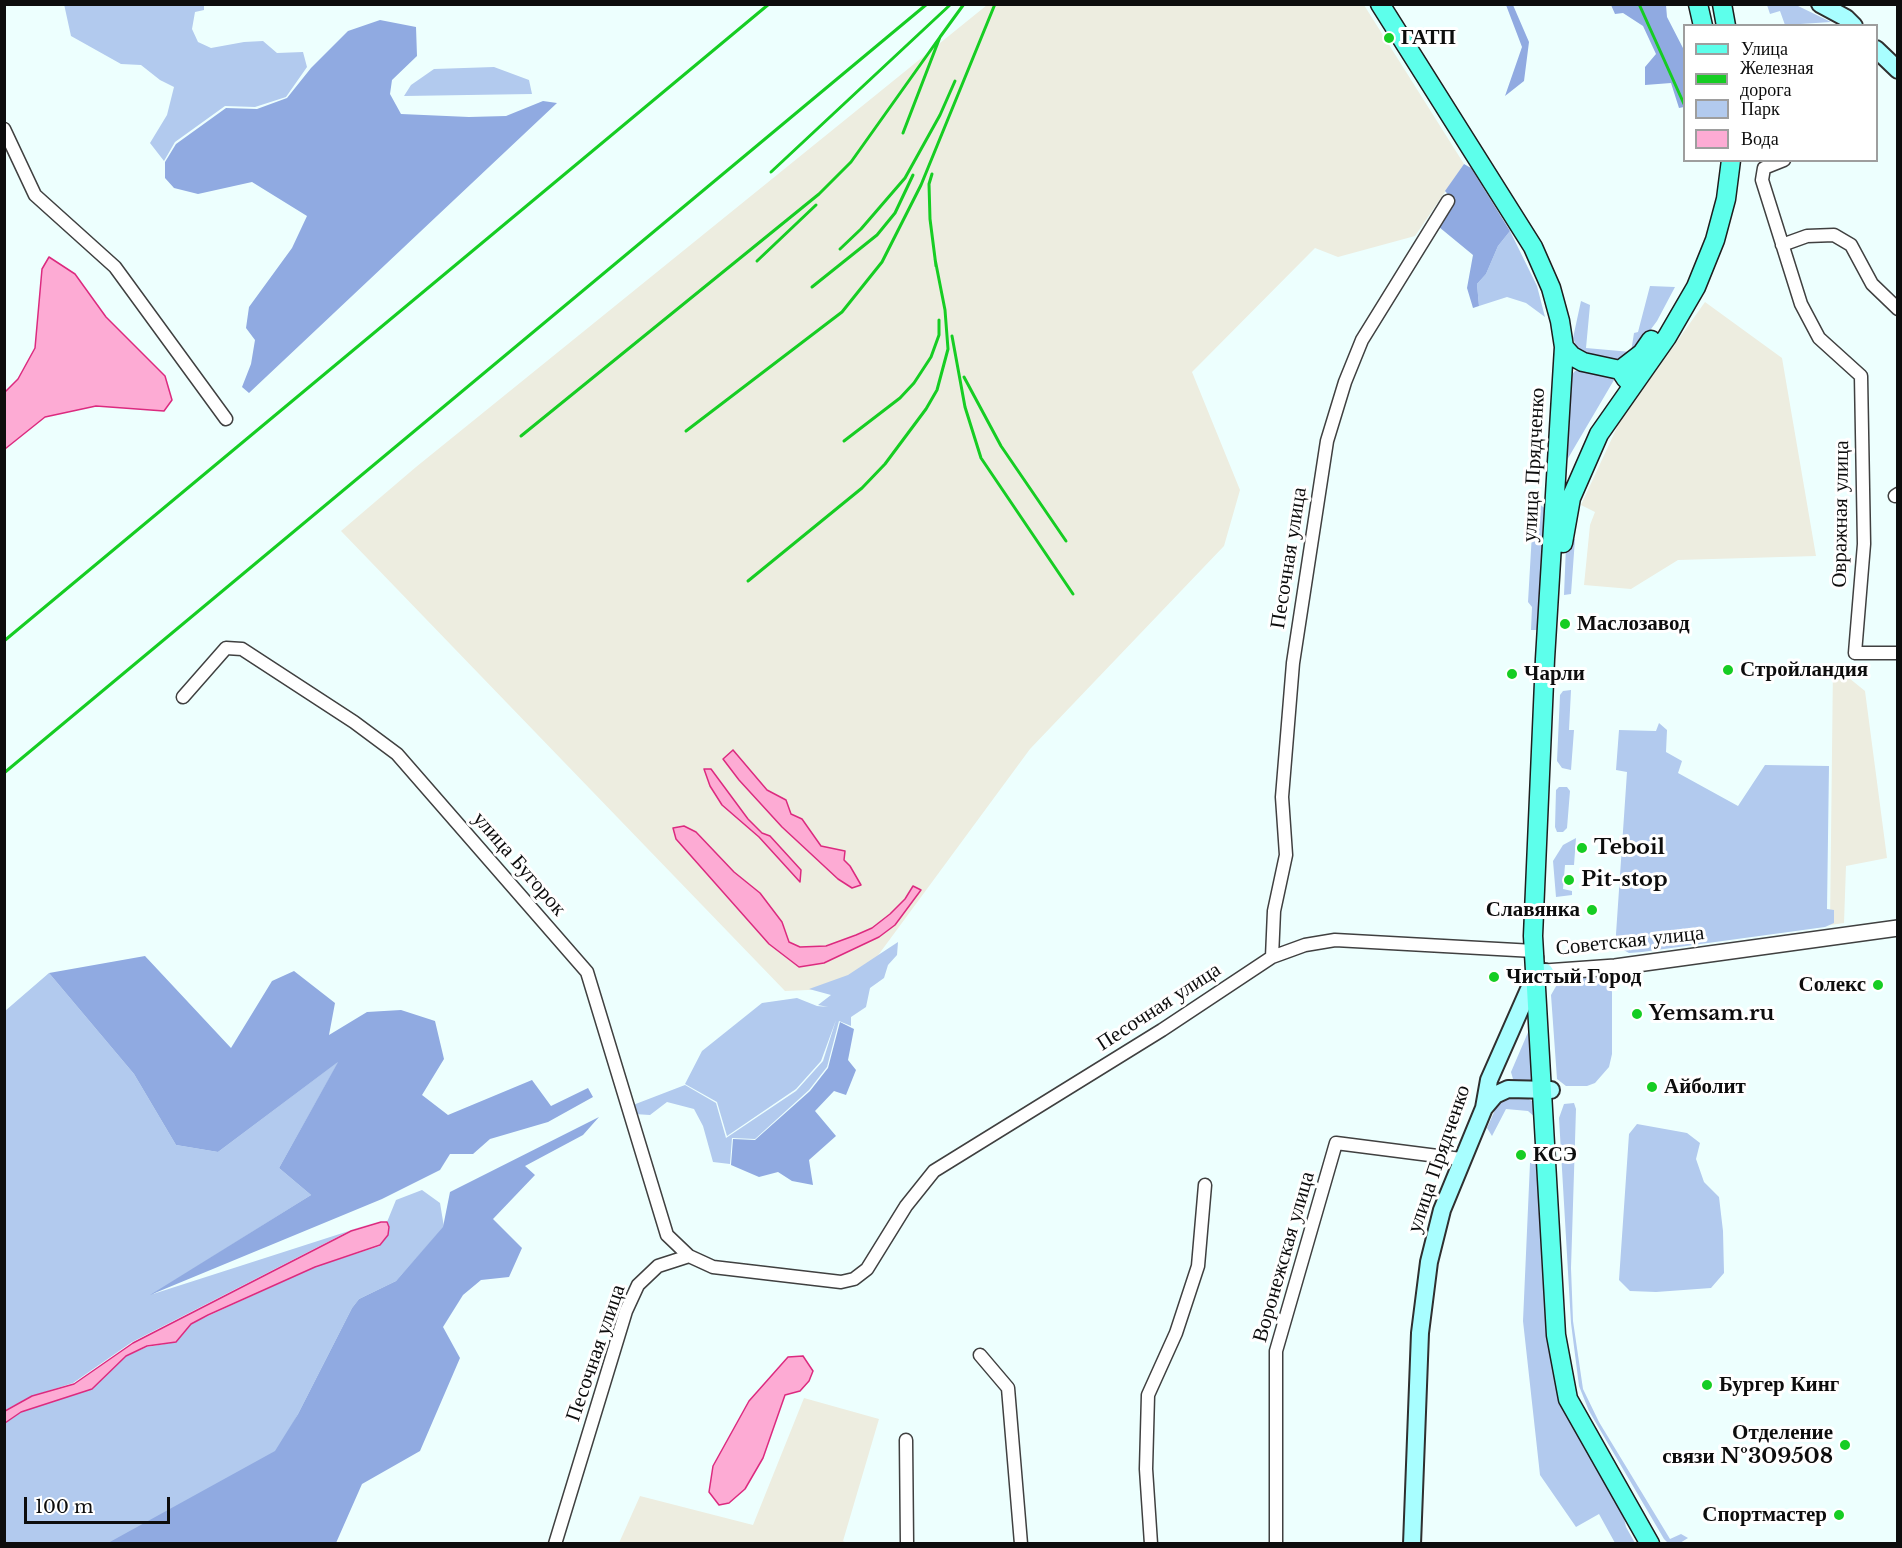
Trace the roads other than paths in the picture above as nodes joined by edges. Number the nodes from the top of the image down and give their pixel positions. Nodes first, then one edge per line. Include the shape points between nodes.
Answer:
1 (1380, 4) edge
2 (1698, 4) edge
3 (1722, 4) edge
4 (1820, 4) edge
5 (1703, 24) edge
6 (1726, 24) edge
7 (1852, 24) edge
8 (1878, 51) edge
9 (1898, 70) edge
10 (4, 129) edge
11 (1719, 162) edge
12 (1731, 162) edge
13 (1779, 162) edge
14 (1448, 201) dead end
15 (1782, 245) junction
16 (1898, 309) edge
17 (1564, 347) junction
18 (1583, 362) junction
19 (1620, 370) junction
20 (1562, 374) junction
21 (1628, 389) junction
22 (226, 419) dead end
23 (1557, 458) junction
24 (1586, 460) junction
25 (1551, 641) junction
26 (1898, 653) edge
27 (183, 697) dead end
28 (1898, 928) edge
29 (1534, 951) junction
30 (1272, 957) junction
31 (1539, 975) junction
32 (1546, 1090) junction
33 (1484, 1108) junction
34 (1461, 1159) junction
35 (1205, 1185) dead end
36 (689, 1256) junction
37 (980, 1355) dead end
38 (906, 1440) dead end
39 (555, 1544) edge
40 (907, 1544) edge
41 (1021, 1544) edge
42 (1150, 1544) edge
43 (1276, 1544) edge
44 (1412, 1544) edge
45 (1650, 1544) edge
46 (1662, 1544) edge

1 - 17 main road, улица Прядченко via 1533,247 1551,288
2 - 5 main road
3 - 6 main road
4 - 7 main road
8 - 9 main road
10 - 22 street via 35,195 115,267
11 - 19 main road via 1709,225 1692,270 1669,315 1642,353
12 - 21 main road, улица Прядченко via 1715,240 1696,287 1667,337
13 - 15 street via 1764,168 1762,180
14 - 30 street, Песочная улица via 1362,340 1327,441 1293,663 1282,797 1286,855 1274,911
15 - 16 street via 1807,236 1834,235 1851,245 1872,284
15 - 26 street, Овражная улица via 1801,304 1819,338 1861,376 1863,544 1855,653
17 - 18 main road
17 - 20 main road, улица Прядченко
18 - 19 main road
18 - 20 main road via 1571,365
19 - 21 main road
20 - 23 main road, улица Прядченко
21 - 24 main road, улица Прядченко
23 - 24 main road via 1563,466 1572,467
23 - 25 main road, улица Прядченко
24 - 25 main road, улица Прядченко via 1564,529
25 - 29 main road, улица Прядченко
25 - 31 main road, улица Прядченко
27 - 36 street, улица Бугорок via 226,648 242,649 397,754 586,972 667,1235
28 - 31 street, Советская улица
29 - 30 street, Советская улица via 1335,940
29 - 31 main road, улица Прядченко
30 - 36 street, Песочная улица via 934,1171 906,1206 867,1269 854,1279 841,1282 713,1267
31 - 32 main road
31 - 33 main road, улица Прядченко via 1489,1080
32 - 33 main road via 1508,1089 1495,1095
32 - 45 main road via 1561,1375 1580,1423
32 - 46 main road via 1572,1376 1582,1405
33 - 34 main road, улица Прядченко
34 - 43 street, Воронежская улица via 1336,1143 1276,1351
34 - 44 main road, улица Прядченко via 1442,1210 1422,1296
35 - 42 street via 1198,1266 1176,1333 1148,1395
36 - 39 street, Песочная улица via 658,1266 638,1285 626,1311
37 - 41 street via 1008,1388
38 - 40 street

